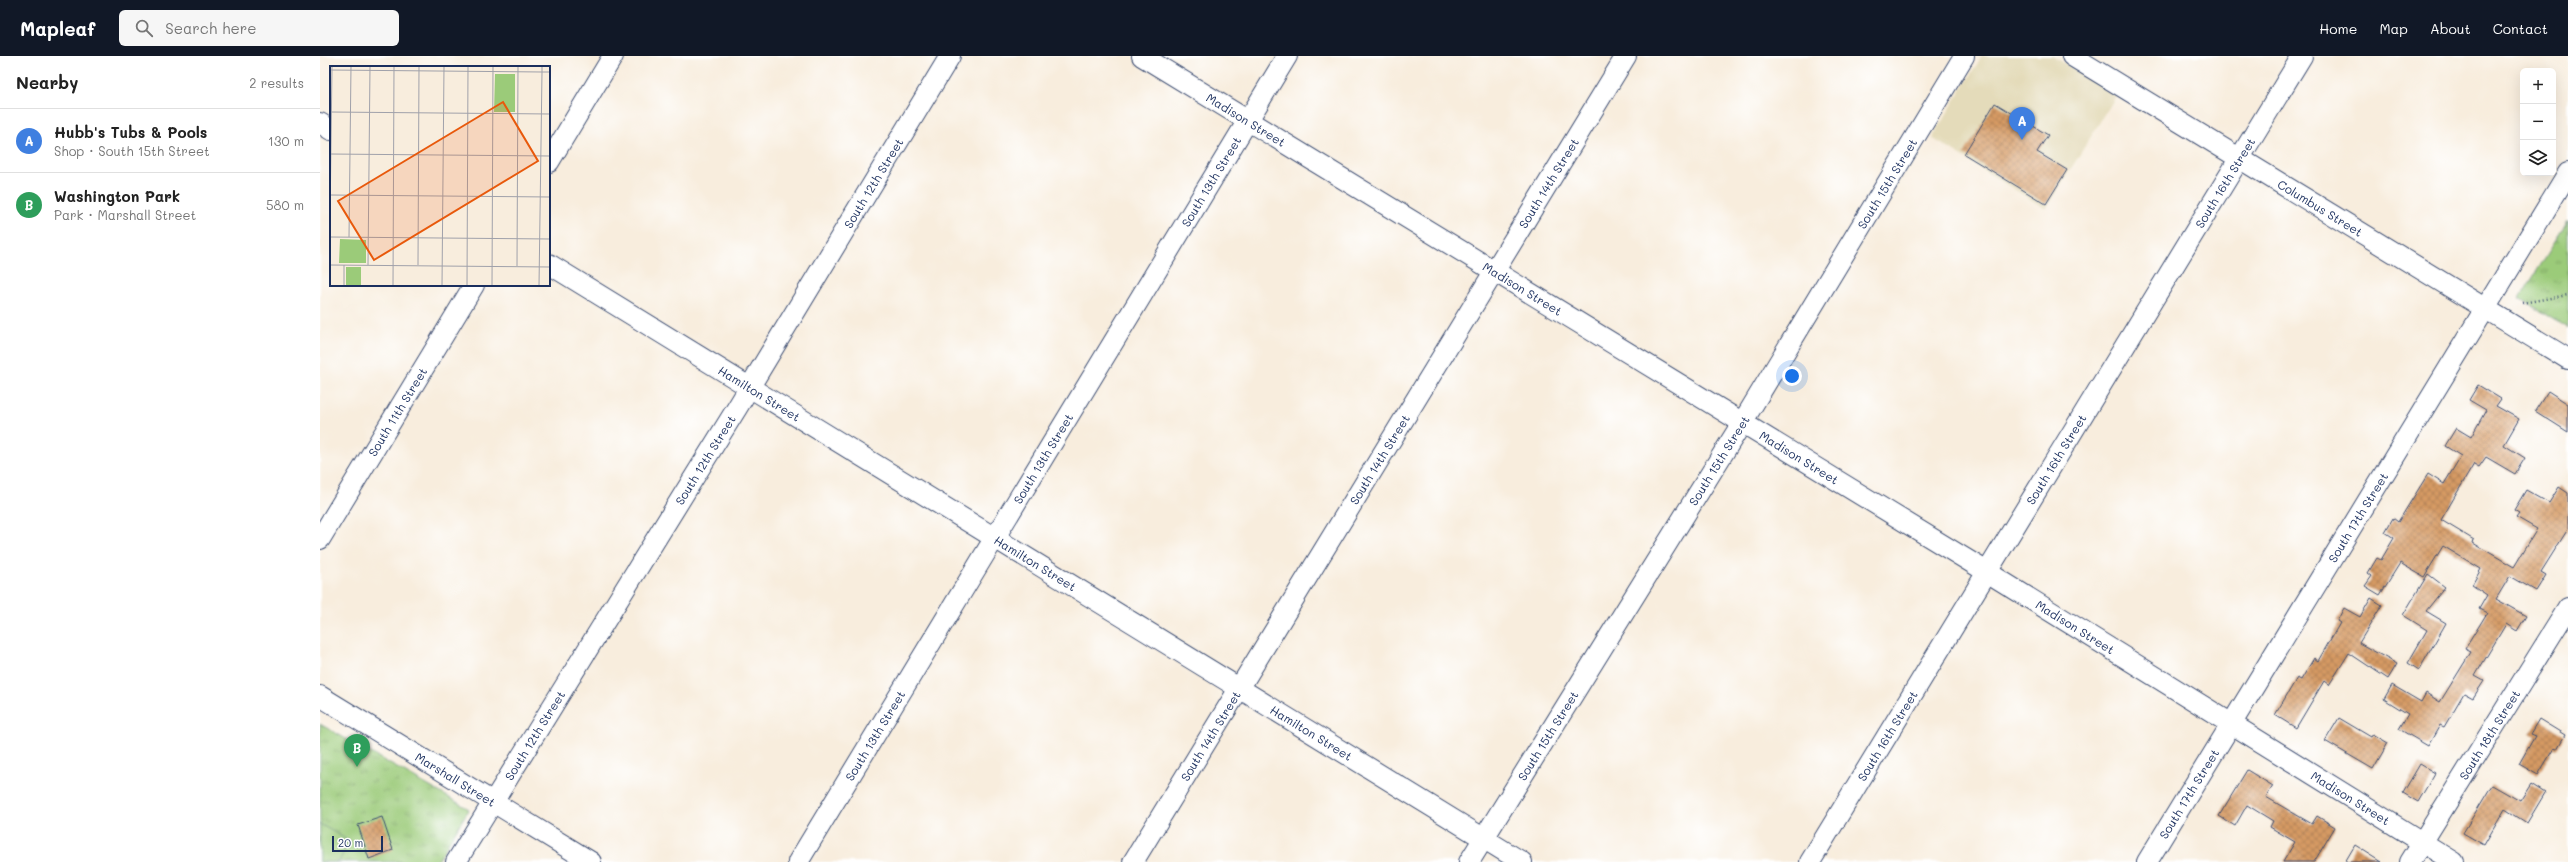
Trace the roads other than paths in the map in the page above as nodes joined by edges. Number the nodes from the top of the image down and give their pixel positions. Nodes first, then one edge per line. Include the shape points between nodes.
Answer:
1 (613, 56) edge
2 (950, 56) edge
3 (1142, 56) edge
4 (1288, 56) edge
5 (1626, 56) edge
6 (1964, 56) edge
7 (2072, 56) edge
8 (2302, 56) edge
9 (1247, 121) junction
10 (320, 123) edge
11 (330, 129) edge
12 (2240, 159) junction
13 (550, 160) edge
14 (2568, 173) edge
15 (550, 265) edge
16 (1494, 271) junction
17 (473, 286) edge
18 (2486, 309) junction
19 (2568, 359) edge
20 (750, 387) junction
21 (1742, 423) junction
22 (320, 539) edge
23 (996, 539) junction
24 (1986, 572) junction
25 (2568, 608) edge
26 (1240, 688) junction
27 (320, 696) edge
28 (2233, 723) junction
29 (493, 802) junction
30 (1483, 838) junction
31 (2422, 843) junction
32 (456, 862) edge
33 (591, 862) edge
34 (798, 862) edge
35 (1133, 862) edge
36 (1469, 862) edge
37 (1522, 862) edge
38 (1810, 862) edge
39 (2147, 862) edge
40 (2410, 862) edge
41 (2454, 862) edge

1 - 13 street
2 - 20 street, South 12th Street
3 - 9 street, Madison Street
4 - 9 street, South 13th Street
5 - 16 street, South 14th Street
6 - 21 street, South 15th Street
7 - 12 street, Columbus Street
8 - 12 street, South 16th Street
9 - 16 street, Madison Street
9 - 23 street, South 13th Street
10 - 11 street
12 - 18 street, Columbus Street
12 - 24 street, South 16th Street
14 - 18 street, South 17th Street
15 - 20 street, Hamilton Street
16 - 21 street, Madison Street
16 - 26 street, South 14th Street
17 - 22 street, South 11th Street
18 - 19 street, Columbus Street
18 - 28 street, South 17th Street
20 - 23 street, Hamilton Street
20 - 29 street, South 12th Street
21 - 24 street, Madison Street
21 - 30 street, South 15th Street
23 - 26 street, Hamilton Street
23 - 34 street, South 13th Street
24 - 28 street, Madison Street
24 - 38 street, South 16th Street
25 - 31 street, South 18th Street
26 - 30 street, Hamilton Street
26 - 35 street, South 14th Street
27 - 29 street, Marshall Street
28 - 31 street, Madison Street
28 - 39 street, South 17th Street
29 - 32 street, South 12th Street
29 - 33 street, Marshall Street
30 - 36 street, South 15th Street
30 - 37 street, Hamilton Street
31 - 40 street, South 18th Street
31 - 41 street, Madison Street

